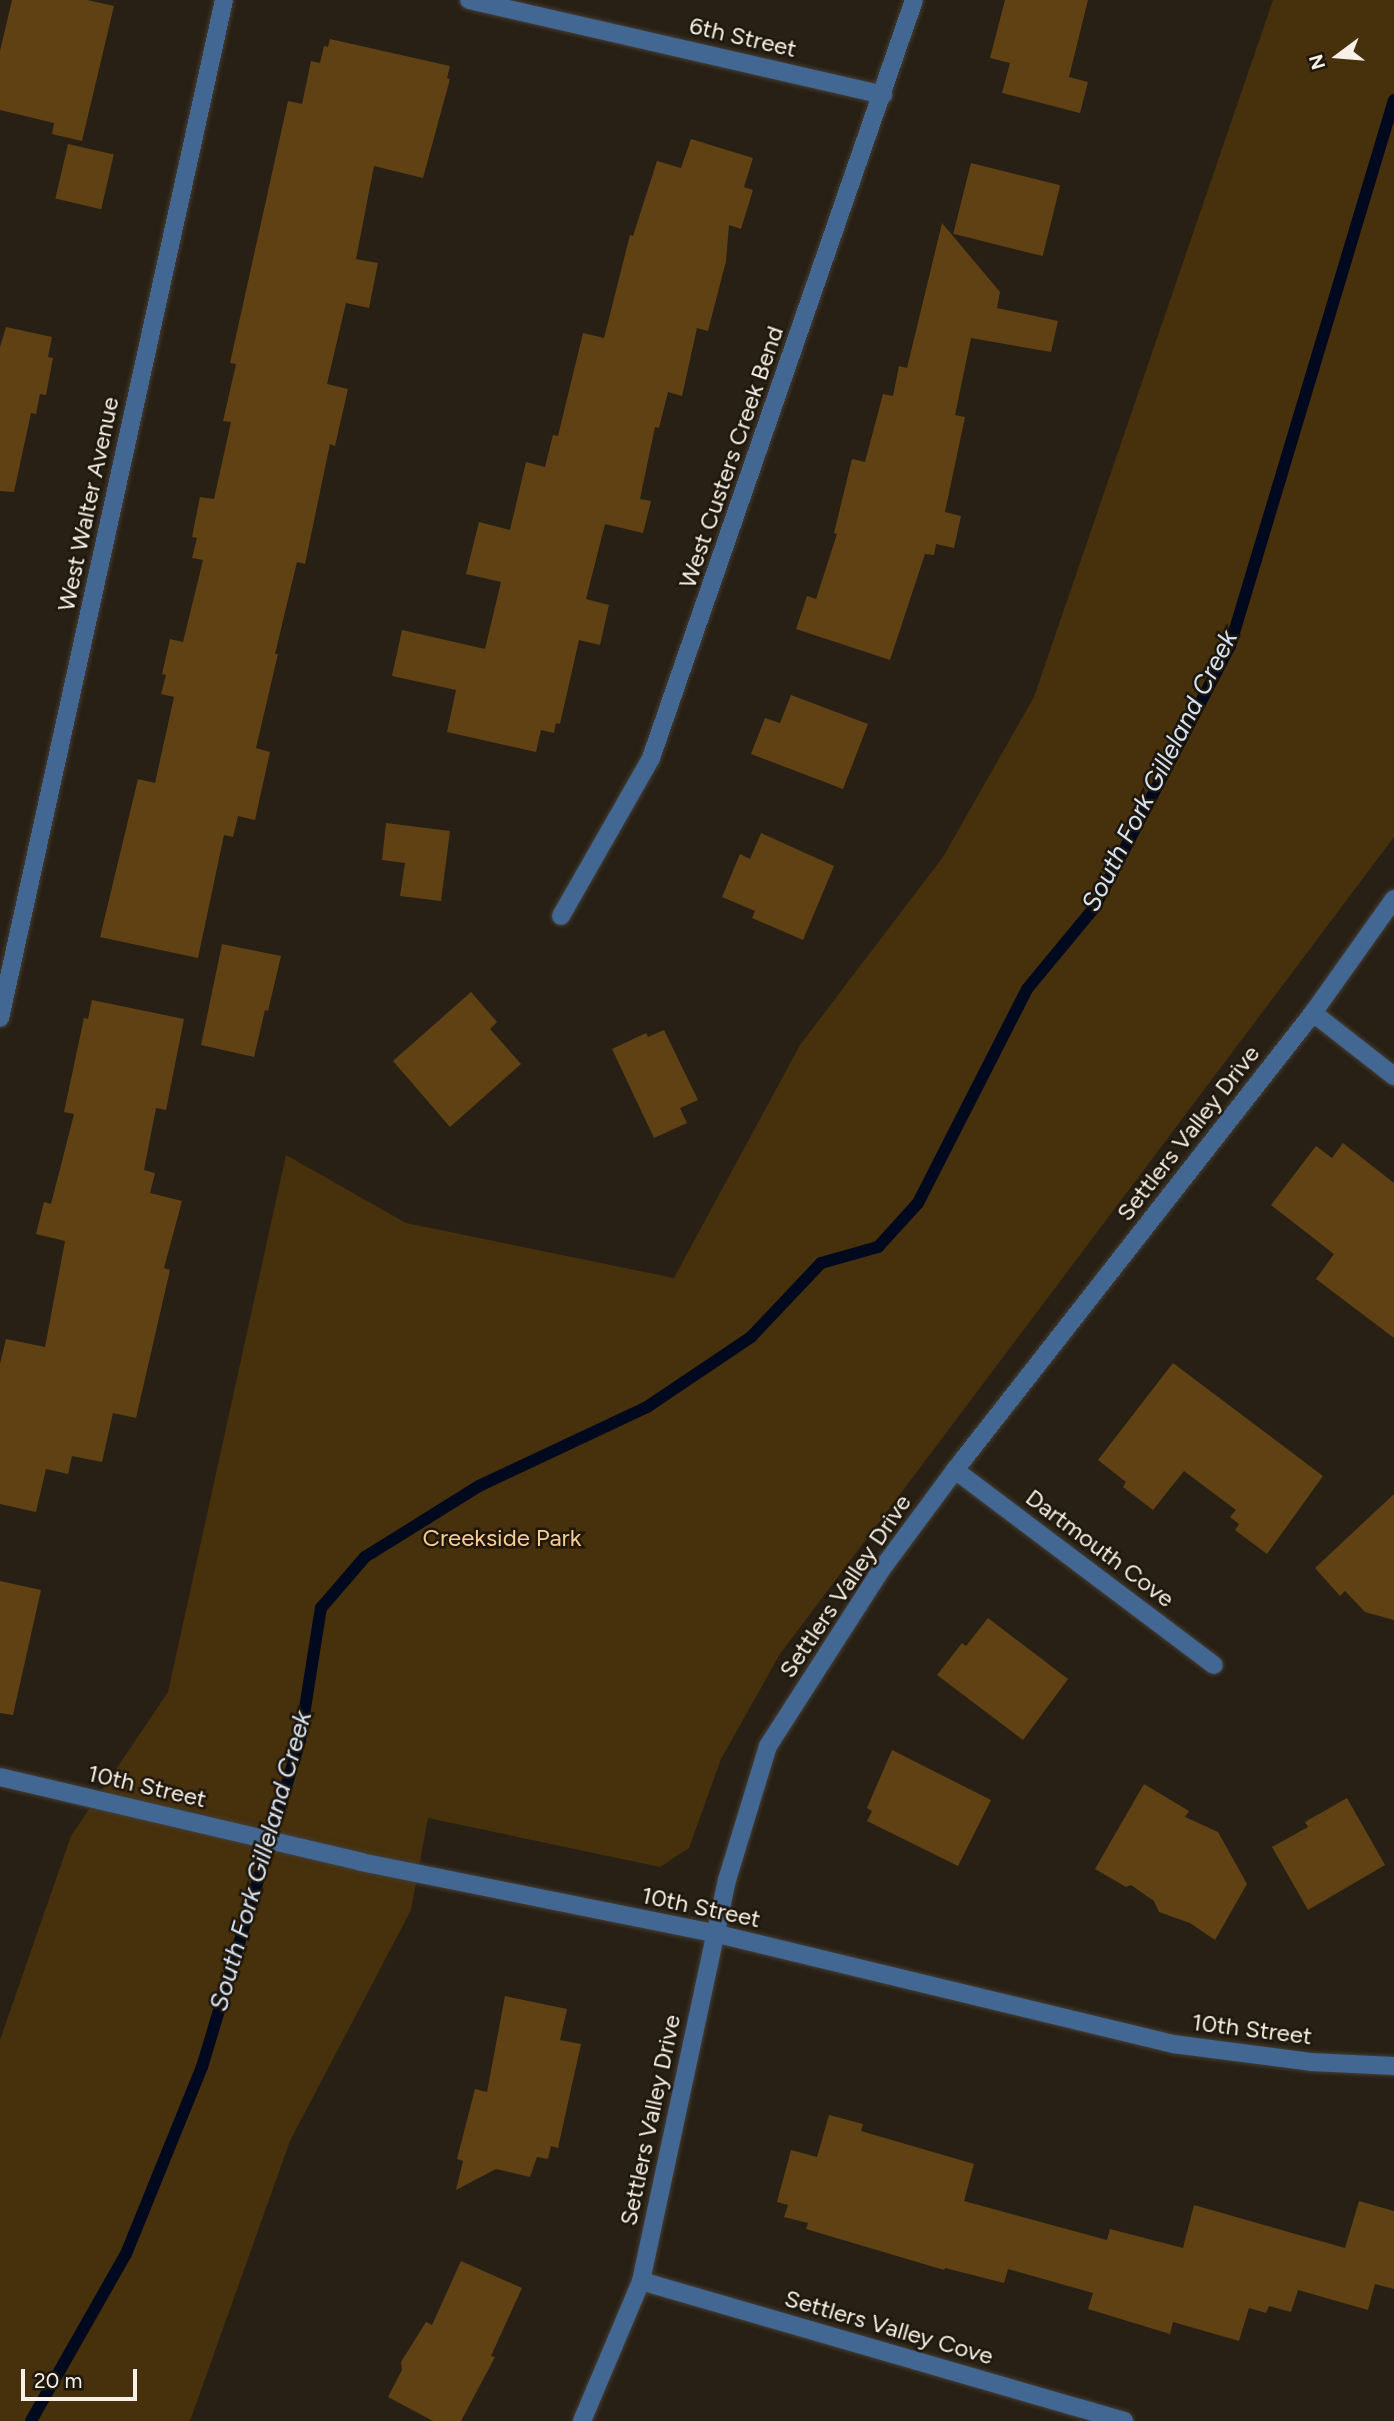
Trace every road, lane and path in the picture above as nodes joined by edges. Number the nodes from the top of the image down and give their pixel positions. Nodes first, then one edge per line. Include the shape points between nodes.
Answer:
1 (225, 0) edge
2 (470, 0) edge
3 (914, 0) edge
4 (883, 95) junction
5 (1394, 899) edge
6 (562, 916) dead end
7 (1313, 1013) junction
8 (0, 1018) edge
9 (1394, 1076) edge
10 (956, 1470) junction
11 (1214, 1665) dead end
12 (0, 1777) edge
13 (714, 1933) junction
14 (1394, 2066) edge
15 (640, 2281) junction
16 (582, 2421) edge
17 (1124, 2421) edge

1 - 8 street, West Walter Avenue
2 - 4 street, 6th Street
3 - 4 street, West Custers Creek Bend
4 - 6 street, West Custers Creek Bend via 651,758
5 - 7 street, Settlers Valley Drive
7 - 9 street
7 - 10 street, Settlers Valley Drive
10 - 11 street, Dartmouth Cove
10 - 13 street, Settlers Valley Drive via 881,1570 768,1746
12 - 13 street, 10th Street via 341,1858
13 - 14 street, 10th Street via 1173,2044 1311,2062
13 - 15 street, Settlers Valley Drive
15 - 16 street, Settlers Valley Drive
15 - 17 street, Settlers Valley Cove

